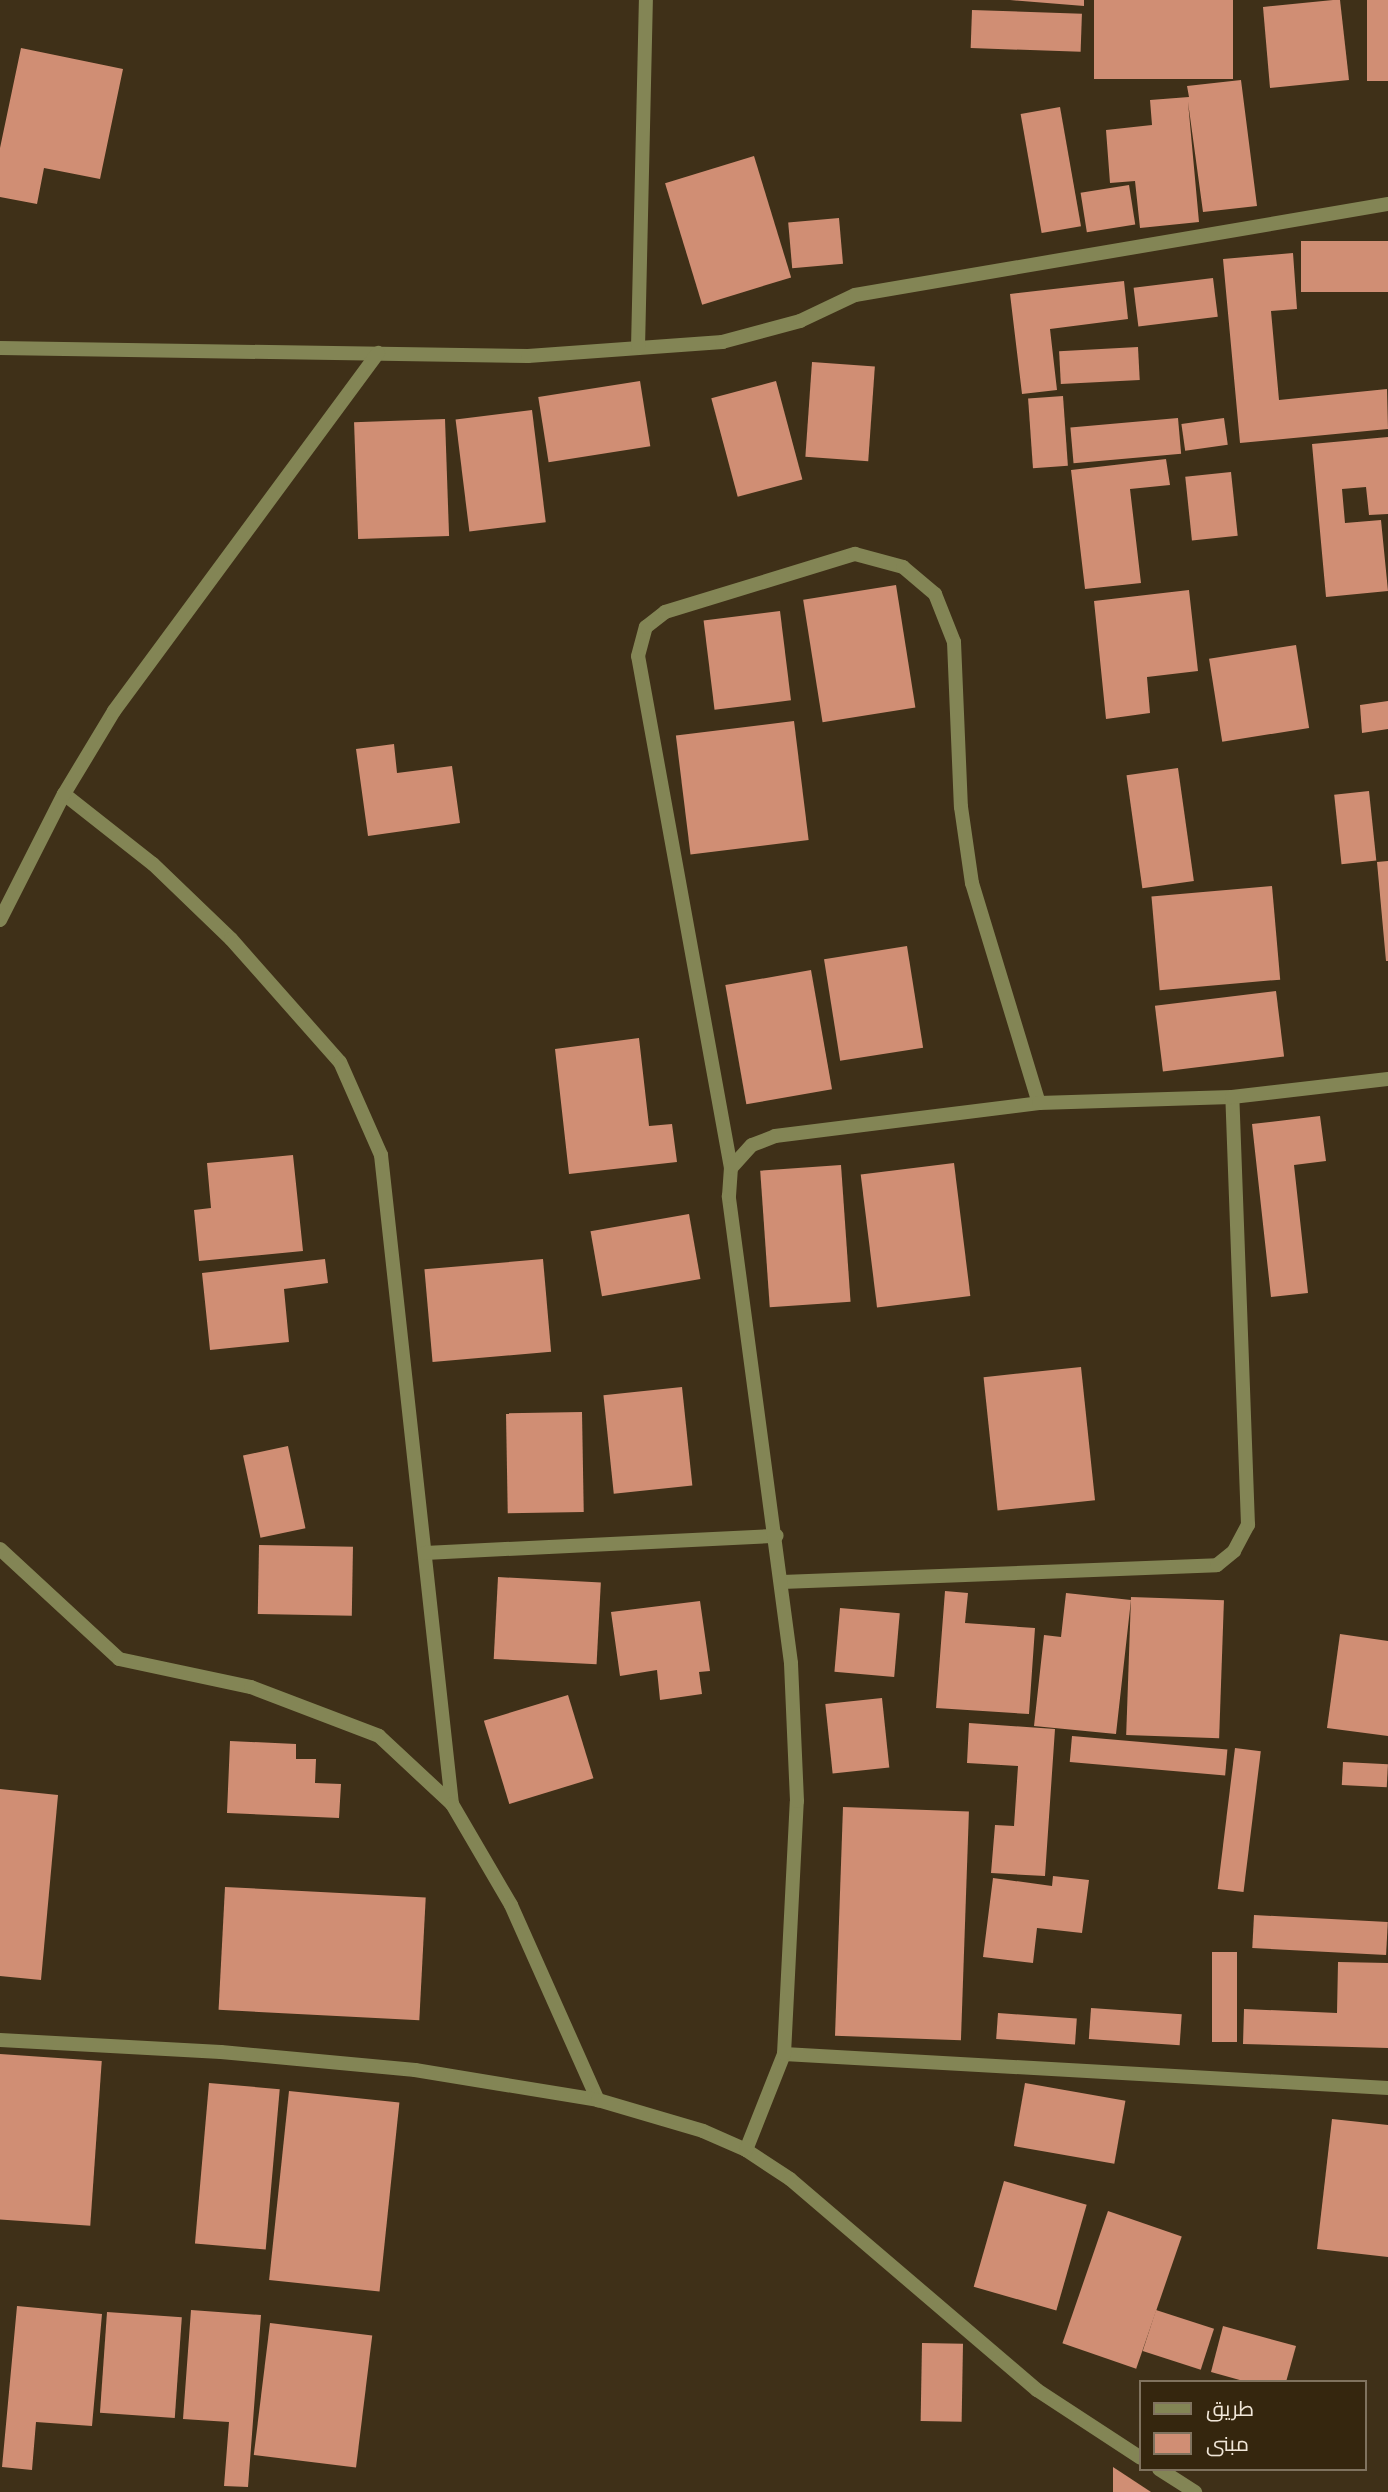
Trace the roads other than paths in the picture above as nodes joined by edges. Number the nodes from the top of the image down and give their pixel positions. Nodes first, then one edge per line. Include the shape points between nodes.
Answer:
1 (646, 0) edge
2 (1388, 204) edge
3 (0, 348) edge
4 (638, 348) junction
5 (378, 353) junction
6 (64, 794) junction
7 (0, 920) edge
8 (1388, 1079) edge
9 (1232, 1097) junction
10 (1039, 1103) junction
11 (731, 1168) junction
12 (777, 1536) junction
13 (0, 1549) edge
14 (425, 1553) junction
15 (782, 1582) junction
16 (452, 1804) junction
17 (0, 2040) edge
18 (785, 2054) junction
19 (1388, 2088) edge
20 (598, 2100) junction
21 (747, 2150) junction
22 (1140, 2457) edge
23 (1162, 2471) edge
24 (1195, 2492) edge

1 - 4 street
2 - 4 street via 867,292 800,321 722,342
3 - 5 street
4 - 5 street via 528,356
5 - 6 street via 114,710
6 - 7 street
6 - 14 street via 153,864 231,939 340,1062 381,1155
8 - 9 street
9 - 10 street
9 - 15 street via 1248,1525 1234,1551 1217,1565
10 - 11 street via 775,1136 752,1145
10 - 11 street via 972,883 961,807 954,642 935,594 903,567 855,554 665,612 646,628 638,656
11 - 12 street via 729,1196
12 - 14 street
12 - 15 street
13 - 16 street via 119,1659 251,1687 380,1736
14 - 16 street
15 - 18 street via 797,1801
16 - 20 street via 511,1905
17 - 20 street via 401,2068
18 - 19 street
18 - 21 street
20 - 21 street
21 - 22 street via 790,2179 1037,2390
23 - 24 street

